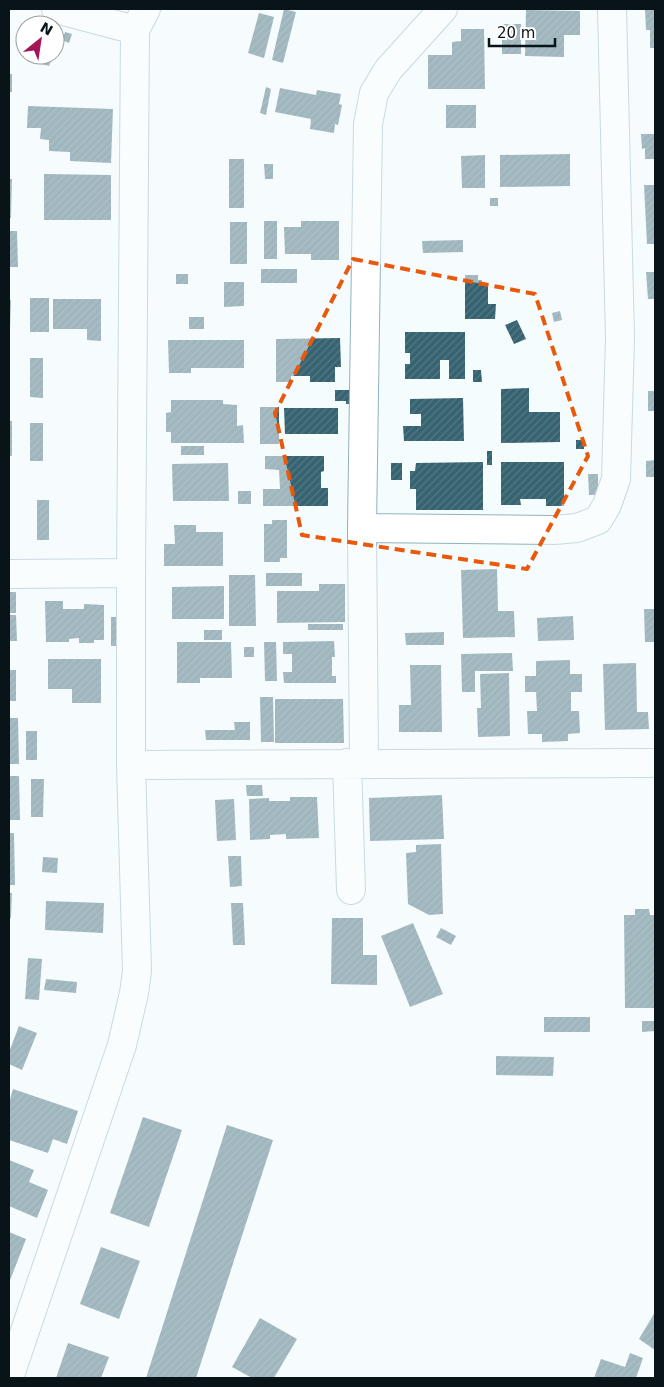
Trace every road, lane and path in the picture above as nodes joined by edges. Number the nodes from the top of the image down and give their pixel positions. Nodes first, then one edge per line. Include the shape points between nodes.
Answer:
1 (56, 9) edge
2 (443, 9) edge
3 (612, 9) edge
4 (141, 19) edge
5 (362, 528) junction
6 (131, 573) junction
7 (9, 574) edge
8 (355, 763) junction
9 (655, 763) edge
10 (131, 765) junction
11 (351, 890) dead end
12 (9, 1378) edge

1 - 4 street
2 - 5 street via 388,70 374,93 368,124
3 - 5 street via 620,338 616,479 607,505 598,520 577,528
4 - 6 street
5 - 8 street
6 - 7 street
6 - 10 street
8 - 9 street
8 - 10 street
8 - 11 street
10 - 12 street via 138,971 134,994 122,1045

